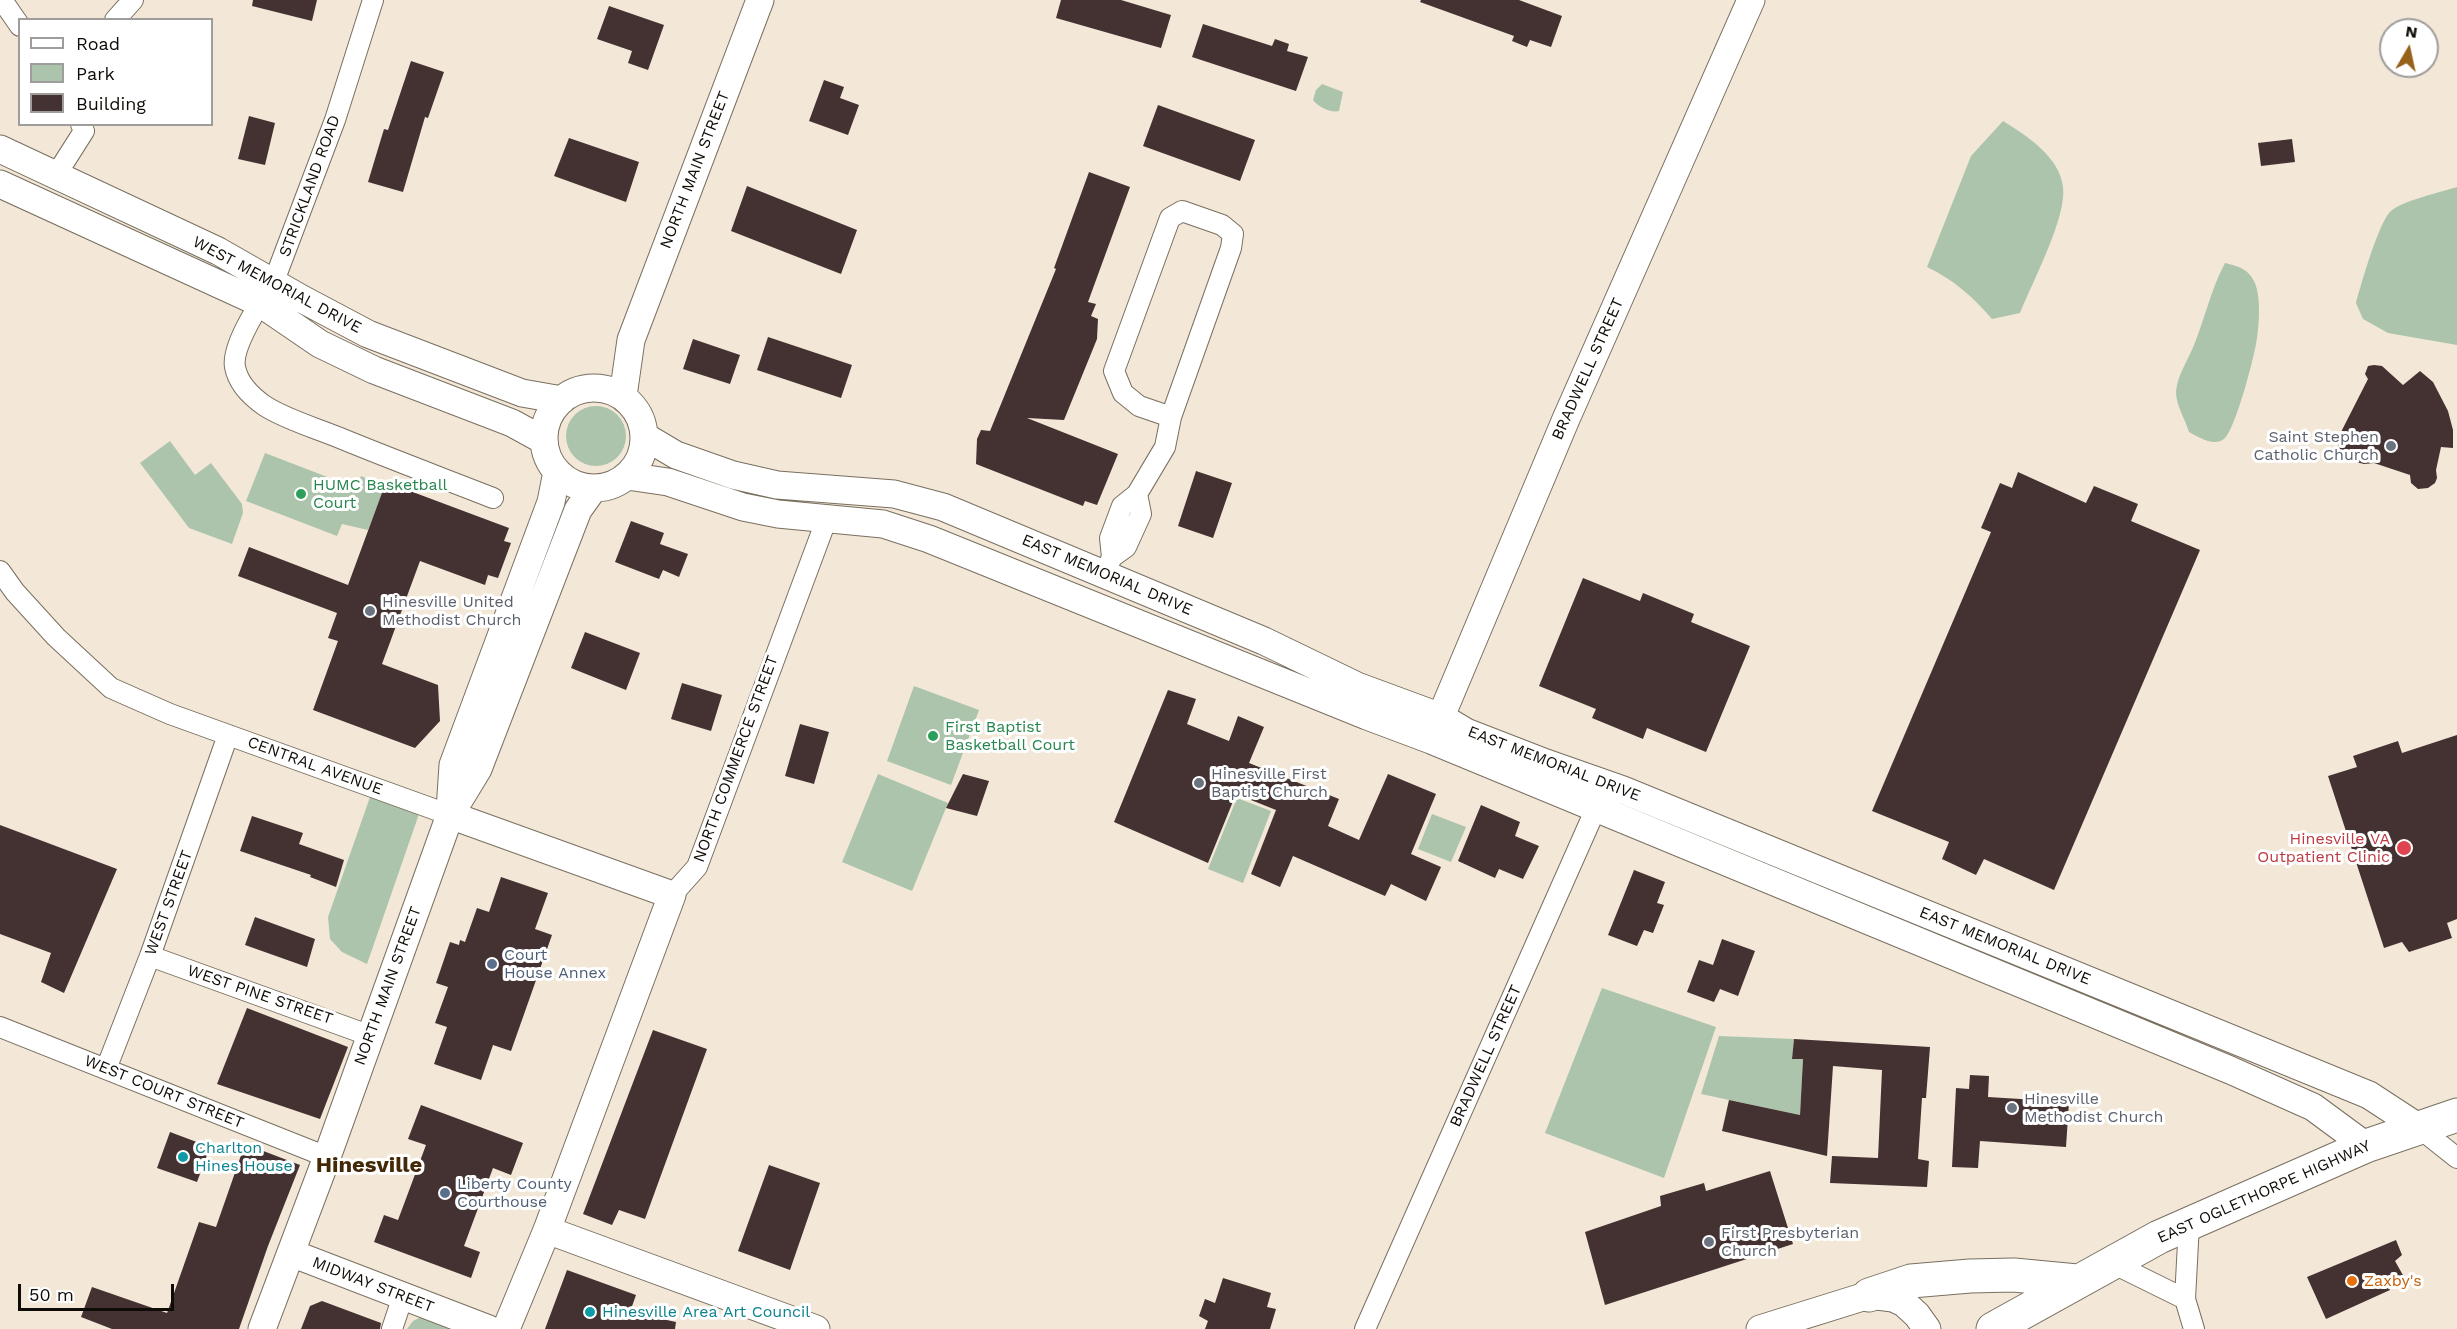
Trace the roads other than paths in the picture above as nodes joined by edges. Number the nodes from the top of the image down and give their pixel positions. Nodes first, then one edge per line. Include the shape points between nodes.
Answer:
1 (2, 0) edge
2 (133, 0) edge
3 (374, 0) edge
4 (760, 0) edge
5 (1751, 0) edge
6 (117, 18) edge
7 (18, 23) edge
8 (82, 126) edge
9 (0, 149) edge
10 (56, 175) junction
11 (0, 184) edge
12 (267, 292) junction
13 (631, 340) junction
14 (597, 388) junction
15 (623, 396) junction
16 (562, 400) junction
17 (1171, 417) junction
18 (644, 436) junction
19 (543, 440) junction
20 (557, 471) junction
21 (627, 476) junction
22 (593, 489) junction
23 (493, 498) dead end
24 (826, 518) junction
25 (1108, 565) junction
26 (0, 571) edge
27 (1436, 728) junction
28 (228, 735) junction
29 (1608, 785) junction
30 (1595, 809) junction
31 (450, 815) junction
32 (672, 895) junction
33 (150, 956) junction
34 (0, 1027) edge
35 (370, 1036) junction
36 (106, 1069) junction
37 (2457, 1115) edge
38 (2418, 1127) junction
39 (2367, 1146) junction
40 (327, 1157) junction
41 (2457, 1158) edge
42 (2189, 1224) junction
43 (547, 1230) junction
44 (291, 1253) junction
45 (2112, 1263) junction
46 (2077, 1281) junction
47 (1869, 1295) junction
48 (403, 1296) junction
49 (2185, 1299) junction
50 (770, 1321) edge
51 (262, 1329) edge
52 (392, 1329) edge
53 (489, 1329) edge
54 (506, 1329) edge
55 (816, 1329) edge
56 (1365, 1329) edge
57 (1760, 1329) edge
58 (1927, 1329) edge
59 (1993, 1329) edge
60 (2194, 1329) edge

1 - 7 street
2 - 6 street
3 - 12 street, STRICKLAND ROAD via 335,120
4 - 13 main road, NORTH MAIN STREET
5 - 27 main road, BRADWELL STREET via 1566,419
8 - 10 street via 84,131
9 - 10 main road, WEST MEMORIAL DRIVE
10 - 12 main road, WEST MEMORIAL DRIVE via 218,251
11 - 12 main road, WEST MEMORIAL DRIVE
12 - 16 main road, WEST MEMORIAL DRIVE via 302,299 368,334 522,393
12 - 19 main road, WEST MEMORIAL DRIVE via 320,344 374,370 512,423
12 - 23 street, STRICKLAND ROAD via 236,352 235,366 245,387 266,406 306,424
13 - 14 main road, NORTH MAIN STREET
13 - 15 main road, NORTH MAIN STREET
14 - 15 main road
14 - 16 main road via 583,389
15 - 18 main road via 639,415
16 - 19 main road via 550,413
17 - 17 street via 1138,406 1123,393 1114,371 1170,218 1182,212 1222,225 1233,234
17 - 25 street via 1165,447 1137,494 1140,514 1126,547
18 - 21 main road via 642,453
18 - 25 main road, EAST MEMORIAL DRIVE via 676,455 733,475 777,485 894,494 943,507
19 - 20 main road
20 - 22 main road via 576,484
20 - 31 main road, NORTH MAIN STREET via 551,502 453,765
21 - 22 main road via 615,484
21 - 24 main road, EAST MEMORIAL DRIVE via 668,482 743,507
22 - 31 main road, NORTH MAIN STREET via 578,510 478,769
24 - 27 main road, EAST MEMORIAL DRIVE via 883,524 929,539 1345,708
24 - 32 street, NORTH COMMERCE STREET via 697,867
25 - 27 main road, EAST MEMORIAL DRIVE
26 - 28 street, CENTRAL AVENUE via 56,637 111,688
27 - 29 main road, EAST MEMORIAL DRIVE via 1466,732
27 - 30 main road, EAST MEMORIAL DRIVE
28 - 31 street, CENTRAL AVENUE
28 - 33 street, WEST STREET
29 - 30 street, BRADWELL STREET
29 - 38 main road, EAST MEMORIAL DRIVE via 2369,1095
30 - 39 main road, EAST MEMORIAL DRIVE via 2282,1093 2313,1107
30 - 56 street, BRADWELL STREET
31 - 32 main road, CENTRAL AVENUE
31 - 35 main road, NORTH MAIN STREET
32 - 43 main road, NORTH COMMERCE STREET
33 - 35 street, WEST PINE STREET
33 - 36 street, WEST STREET
34 - 36 street, WEST COURT STREET
35 - 40 main road, NORTH MAIN STREET
36 - 40 street, WEST COURT STREET
37 - 38 highway, EAST OGLETHORPE HIGHWAY
38 - 39 highway, EAST OGLETHORPE HIGHWAY
38 - 41 street
39 - 42 highway, EAST OGLETHORPE HIGHWAY
40 - 44 main road, NORTH MAIN STREET
42 - 45 highway, EAST OGLETHORPE HIGHWAY
42 - 49 street
43 - 50 main road
43 - 54 main road, NORTH COMMERCE STREET
44 - 48 main road, MIDWAY STREET
44 - 51 main road, NORTH MAIN STREET
45 - 46 highway, EAST OGLETHORPE HIGHWAY
45 - 49 street
46 - 47 highway via 2014,1275 1970,1276 1911,1281
46 - 59 highway, EAST OGLETHORPE HIGHWAY
47 - 57 main road
47 - 58 main road via 1904,1303
48 - 52 street
48 - 53 main road, MIDWAY STREET
49 - 60 street
50 - 55 main road

